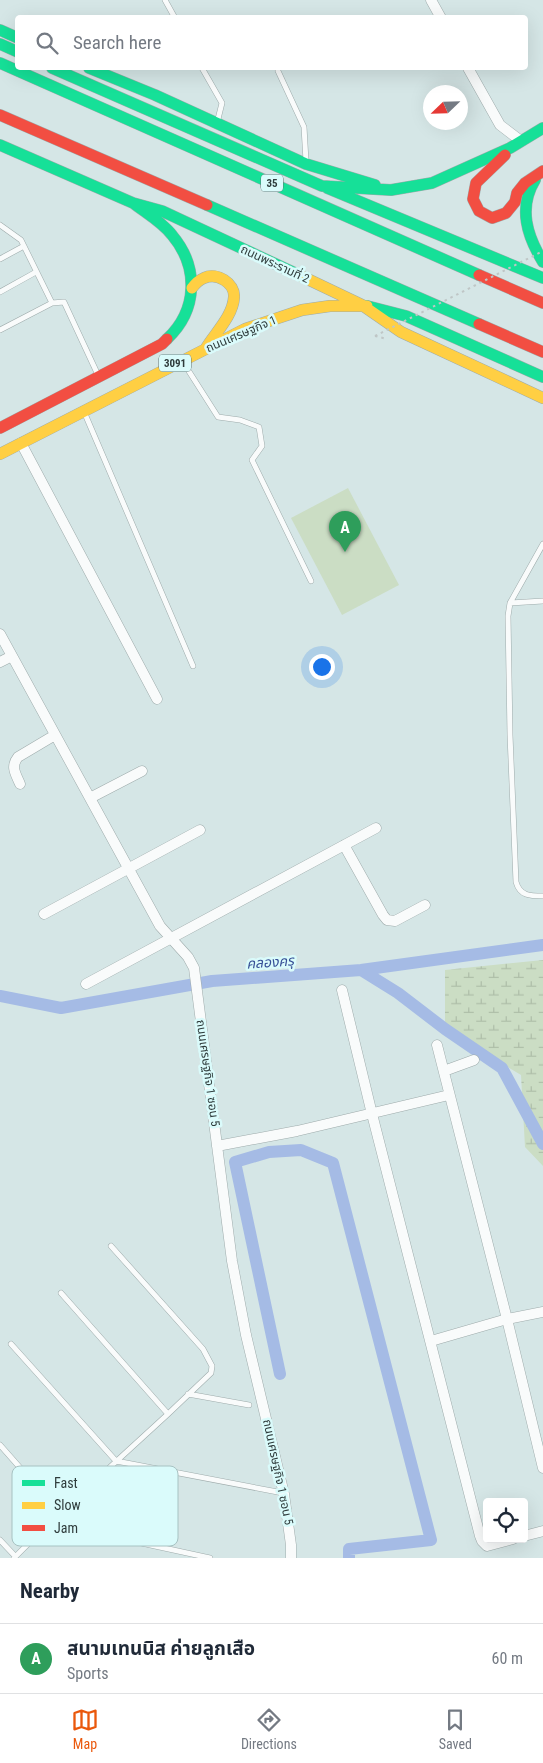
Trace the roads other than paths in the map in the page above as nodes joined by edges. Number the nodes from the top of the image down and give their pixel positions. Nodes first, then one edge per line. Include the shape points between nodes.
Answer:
1 (165, 0) edge
2 (431, 0) edge
3 (173, 15) edge
4 (439, 15) edge
5 (0, 30) edge
6 (15, 37) edge
7 (0, 44) edge
8 (15, 51) edge
9 (0, 63) edge
10 (15, 70) edge
11 (16, 70) edge
12 (56, 70) edge
13 (93, 70) edge
14 (203, 70) edge
15 (469, 70) edge
16 (278, 72) dead end
17 (0, 115) edge
18 (217, 123) junction
19 (543, 128) edge
20 (518, 143) junction
21 (0, 145) edge
22 (306, 164) junction
23 (543, 171) edge
24 (322, 186) junction
25 (390, 190) junction
26 (133, 203) junction
27 (0, 225) edge
28 (24, 246) junction
29 (0, 259) edge
30 (543, 262) edge
31 (36, 272) junction
32 (543, 278) edge
33 (192, 288) junction
34 (0, 292) edge
35 (52, 303) junction
36 (543, 303) edge
37 (362, 305) junction
38 (0, 330) edge
39 (206, 348) junction
40 (543, 352) edge
41 (182, 360) junction
42 (543, 376) edge
43 (99, 377) junction
44 (543, 398) edge
45 (83, 412) junction
46 (0, 428) edge
47 (20, 443) junction
48 (0, 454) edge
49 (543, 544) edge
50 (311, 581) dead end
51 (543, 601) edge
52 (510, 603) junction
53 (0, 634) edge
54 (12, 656) junction
55 (0, 662) edge
56 (193, 666) dead end
57 (158, 698) dead end
58 (56, 734) junction
59 (142, 771) dead end
60 (20, 784) dead end
61 (90, 798) junction
62 (376, 828) dead end
63 (200, 830) dead end
64 (344, 845) junction
65 (128, 868) junction
66 (543, 896) edge
67 (425, 905) dead end
68 (44, 914) dead end
69 (170, 938) junction
70 (86, 984) dead end
71 (342, 990) dead end
72 (437, 1045) dead end
73 (474, 1060) dead end
74 (444, 1071) junction
75 (449, 1095) junction
76 (372, 1114) junction
77 (217, 1146) junction
78 (111, 1246) dead end
79 (61, 1293) dead end
80 (543, 1312) edge
81 (508, 1320) junction
82 (430, 1341) junction
83 (11, 1344) dead end
84 (188, 1394) junction
85 (249, 1405) dead end
86 (168, 1414) junction
87 (0, 1447) edge
88 (116, 1461) junction
89 (17, 1466) edge
90 (111, 1466) edge
91 (141, 1466) edge
92 (543, 1468) edge
93 (178, 1473) edge
94 (284, 1494) junction
95 (543, 1531) edge
96 (528, 1535) edge
97 (0, 1540) edge
98 (483, 1542) edge
99 (484, 1543) edge
100 (498, 1543) edge
101 (25, 1546) edge
102 (154, 1546) edge
103 (14, 1557) edge
104 (210, 1558) edge
105 (291, 1558) edge

1 - 3 lane
2 - 4 street
5 - 6 main road
7 - 8 main road
9 - 10 main road, 35
11 - 36 main road, 35
12 - 24 main road
13 - 18 main road
14 - 18 lane via 222,103
15 - 20 street via 500,125
16 - 22 lane via 304,127
17 - 40 main road, ถนนพระรามที่ 2
18 - 22 main road
19 - 20 main road
20 - 23 main road via 476,183 473,199 479,212 492,218 506,214 525,183
20 - 25 main road via 432,183
21 - 26 main road, ถนนพระรามที่ 2
22 - 25 main road
23 - 30 main road via 529,188 525,213 527,232
24 - 25 main road
24 - 32 main road
26 - 33 main road, 3091 via 172,235 187,259
26 - 37 main road, ถนนพระรามที่ 2 via 162,211
27 - 28 lane via 21,240
28 - 29 lane
28 - 31 lane
31 - 34 lane
31 - 35 lane
33 - 39 main road via 202,279 212,276 226,281 234,291 231,307
33 - 43 main road, 3091 via 187,310 171,336
35 - 38 lane
35 - 43 lane via 64,302
37 - 39 main road, ถนนเศรษฐกิจ 1 / 3091 via 302,310 245,329
37 - 42 main road, ถนนเศรษฐกิจ 1 / 3091 via 406,316
37 - 44 main road, ถนนพระรามที่ 2 via 401,332
39 - 41 main road, ถนนเศรษฐกิจ 1 / 3091
41 - 45 main road, ถนนเศรษฐกิจ 1 / 3091
41 - 50 lane via 218,417 259,427 262,446 252,460
43 - 46 main road, 3091
45 - 47 main road, ถนนเศรษฐกิจ 1 / 3091
45 - 56 lane
47 - 48 main road, ถนนเศรษฐกิจ 1 / 3091
47 - 57 street
49 - 52 lane
51 - 52 lane
52 - 66 lane via 510,735 516,882 522,893
53 - 54 street, ถนนเศรษฐกิจ 1 ซอน 5
54 - 55 street
54 - 58 street, ถนนเศรษฐกิจ 1 ซอน 5
58 - 60 street via 15,761 14,769
58 - 61 street, ถนนเศรษฐกิจ 1 ซอน 5
59 - 61 street
61 - 65 street, ถนนเศรษฐกิจ 1 ซอน 5
62 - 64 street
63 - 65 street
64 - 67 street via 387,920 395,921
64 - 69 street
65 - 68 street
65 - 69 street, ถนนเศรษฐกิจ 1 ซอน 5
69 - 70 street
69 - 77 street, ถนนเศรษฐกิจ 1 ซอน 5 via 188,956 194,968
71 - 76 street
72 - 74 street
73 - 74 street
74 - 75 street
75 - 76 street
75 - 81 street
76 - 77 street
76 - 82 street
77 - 94 street, ถนนเศรษฐกิจ 1 ซอน 5 via 240,1306
78 - 84 lane via 210,1360 211,1373
79 - 86 lane
80 - 81 street
81 - 82 street
81 - 92 street
82 - 98 street
83 - 88 lane
84 - 85 lane
84 - 86 lane
86 - 88 lane
87 - 89 lane
88 - 90 lane
88 - 91 lane
93 - 94 lane
94 - 105 street, ถนนเศรษฐกิจ 1 ซอน 5
95 - 96 street
97 - 103 lane
99 - 100 street via 487,1546
101 - 103 lane
102 - 104 lane

